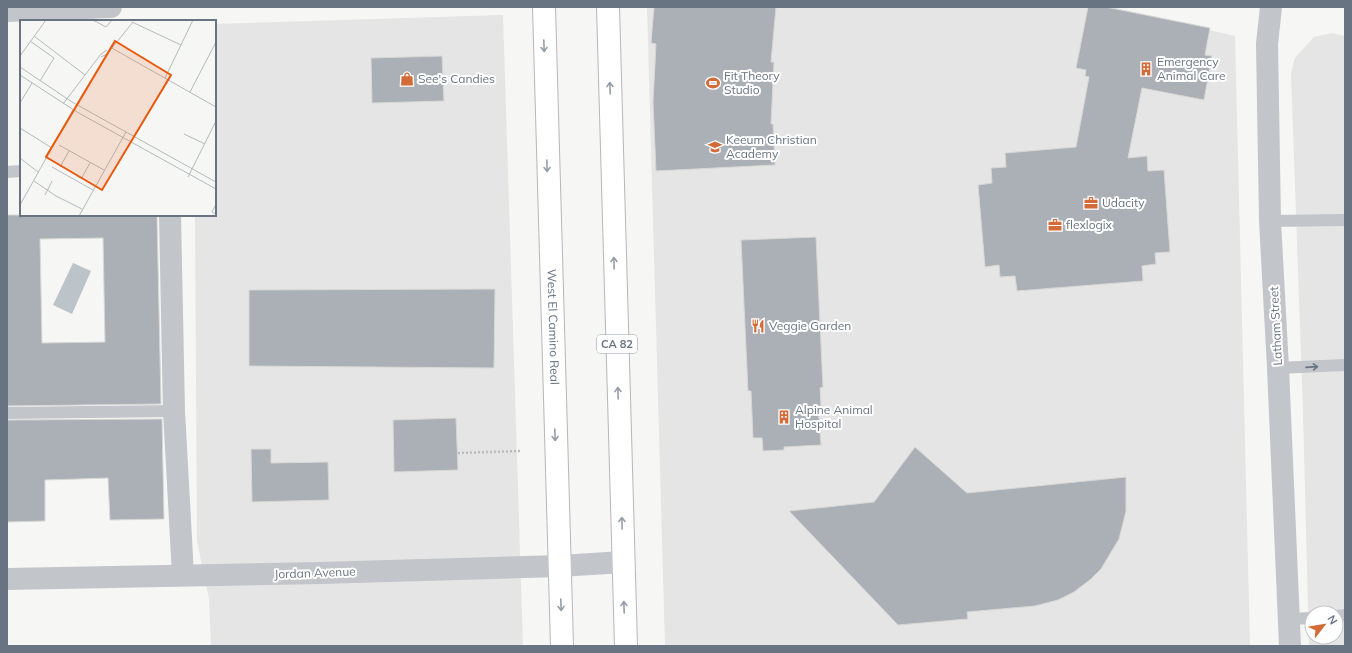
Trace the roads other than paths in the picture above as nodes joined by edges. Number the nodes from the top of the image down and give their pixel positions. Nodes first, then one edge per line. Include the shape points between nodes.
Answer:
1 (103, 7) edge
2 (111, 7) edge
3 (544, 7) edge
4 (608, 7) edge
5 (1271, 7) edge
6 (7, 11) edge
7 (20, 171) edge
8 (7, 172) edge
9 (170, 216) edge
10 (1345, 220) edge
11 (1270, 221) junction
12 (1345, 365) edge
13 (1278, 368) junction
14 (174, 411) junction
15 (7, 413) edge
16 (623, 562) junction
17 (560, 566) junction
18 (183, 575) junction
19 (7, 578) edge
20 (1304, 618) edge
21 (1289, 619) junction
22 (562, 646) edge
23 (626, 646) edge
24 (1290, 646) edge

1 - 2 street
1 - 6 street
3 -> 17 main road, West El Camino Real
16 -> 4 main road, CA 82
5 - 11 street, Latham Street via 1267,44
7 - 8 lane
9 - 14 street
10 - 11 lane
11 - 13 street, Latham Street
13 -> 12 lane
13 - 21 street, Latham Street
14 - 15 lane
14 - 18 street
16 - 17 street, Jordan Avenue
23 -> 16 main road, CA 82
17 - 18 street, Jordan Avenue
17 -> 22 main road, West El Camino Real
18 - 19 street, Jordan Avenue
20 - 21 lane
21 - 24 street, Latham Street

